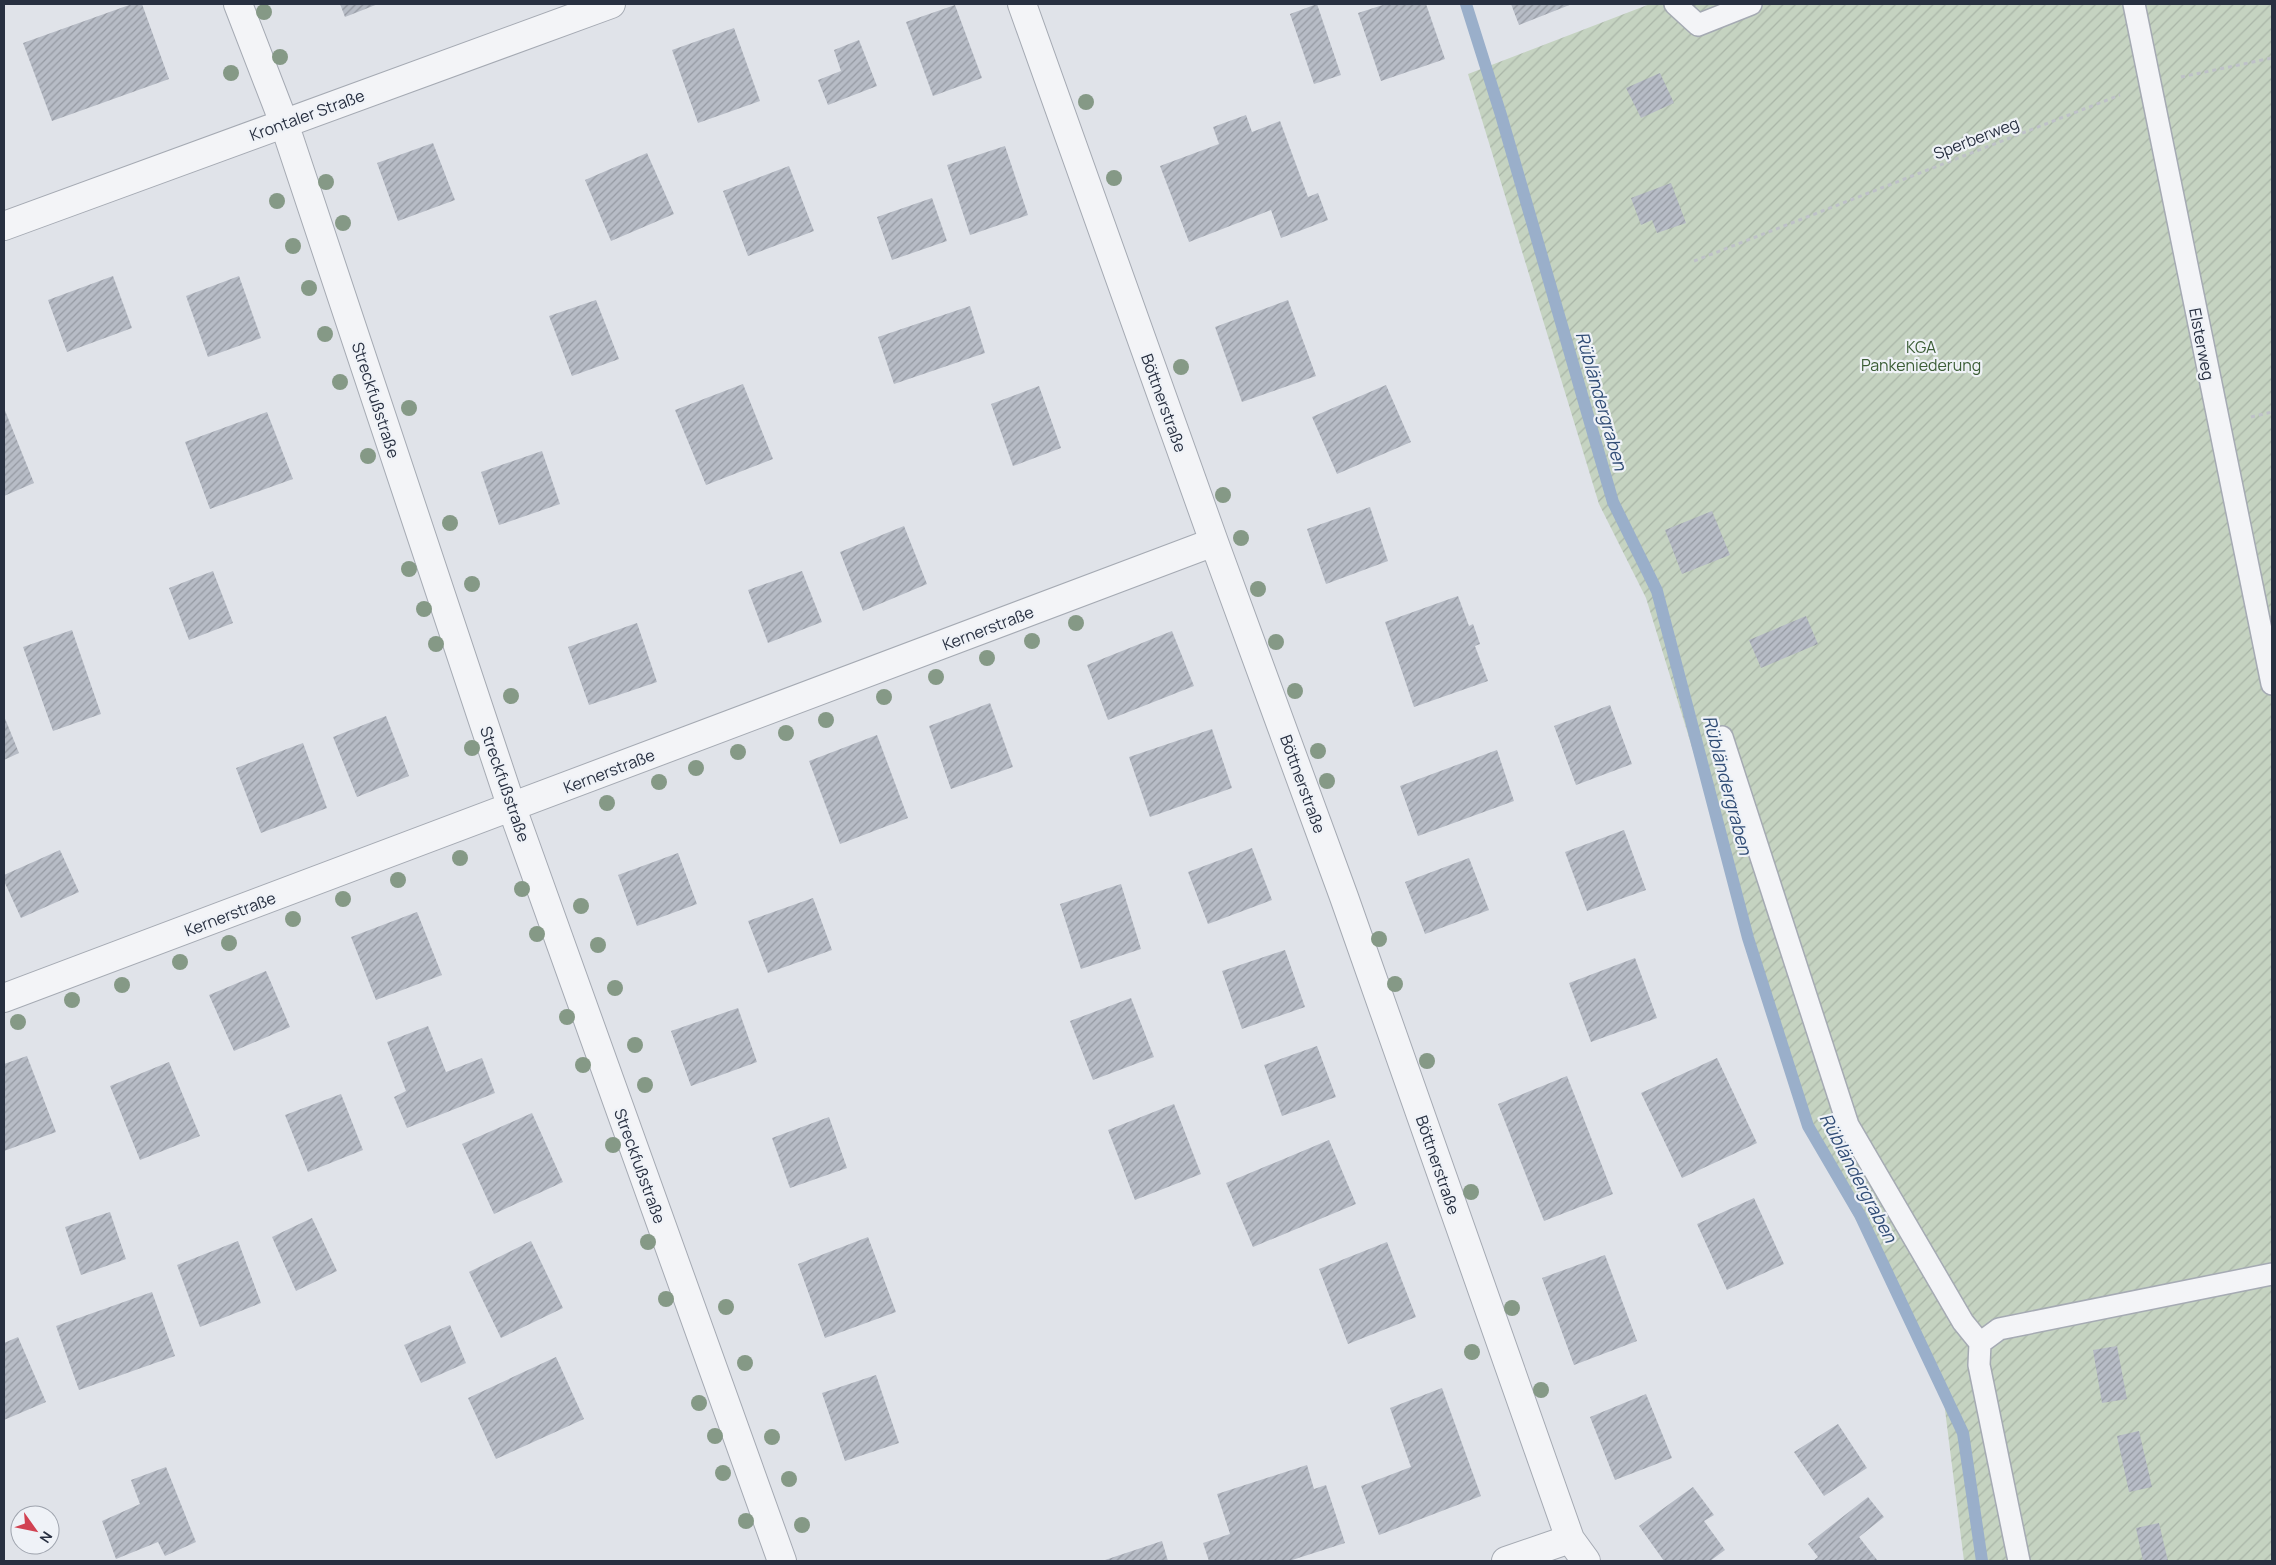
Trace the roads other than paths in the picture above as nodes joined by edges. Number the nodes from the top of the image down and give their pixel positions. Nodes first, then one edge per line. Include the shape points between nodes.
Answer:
1 (238, 4) edge
2 (611, 4) edge
3 (1022, 4) edge
4 (1675, 4) edge
5 (1751, 4) edge
6 (2134, 4) edge
7 (284, 124) junction
8 (4, 226) edge
9 (1214, 542) junction
10 (2272, 684) edge
11 (1722, 737) dead end
12 (512, 808) junction
13 (4, 998) edge
14 (2272, 1274) edge
15 (1980, 1344) junction
16 (1570, 1540) junction
17 (782, 1561) edge
18 (1506, 1561) edge
19 (1586, 1561) edge
20 (2020, 1561) edge

1 - 7 street, Streckfußstraße
2 - 7 street, Krontaler Straße
3 - 9 street, Böttnerstraße
4 - 5 lane via 1698,25
6 - 10 lane, Elsterweg
7 - 8 street, Krontaler Straße
7 - 12 street, Streckfußstraße
9 - 12 street, Kernerstraße
9 - 16 street, Böttnerstraße via 1344,897
11 - 15 lane via 1848,1125 1963,1322
12 - 13 street, Kernerstraße
12 - 17 street, Streckfußstraße
14 - 15 lane via 1999,1329
15 - 20 lane via 1979,1365
16 - 18 street
16 - 19 street, Böttnerstraße

